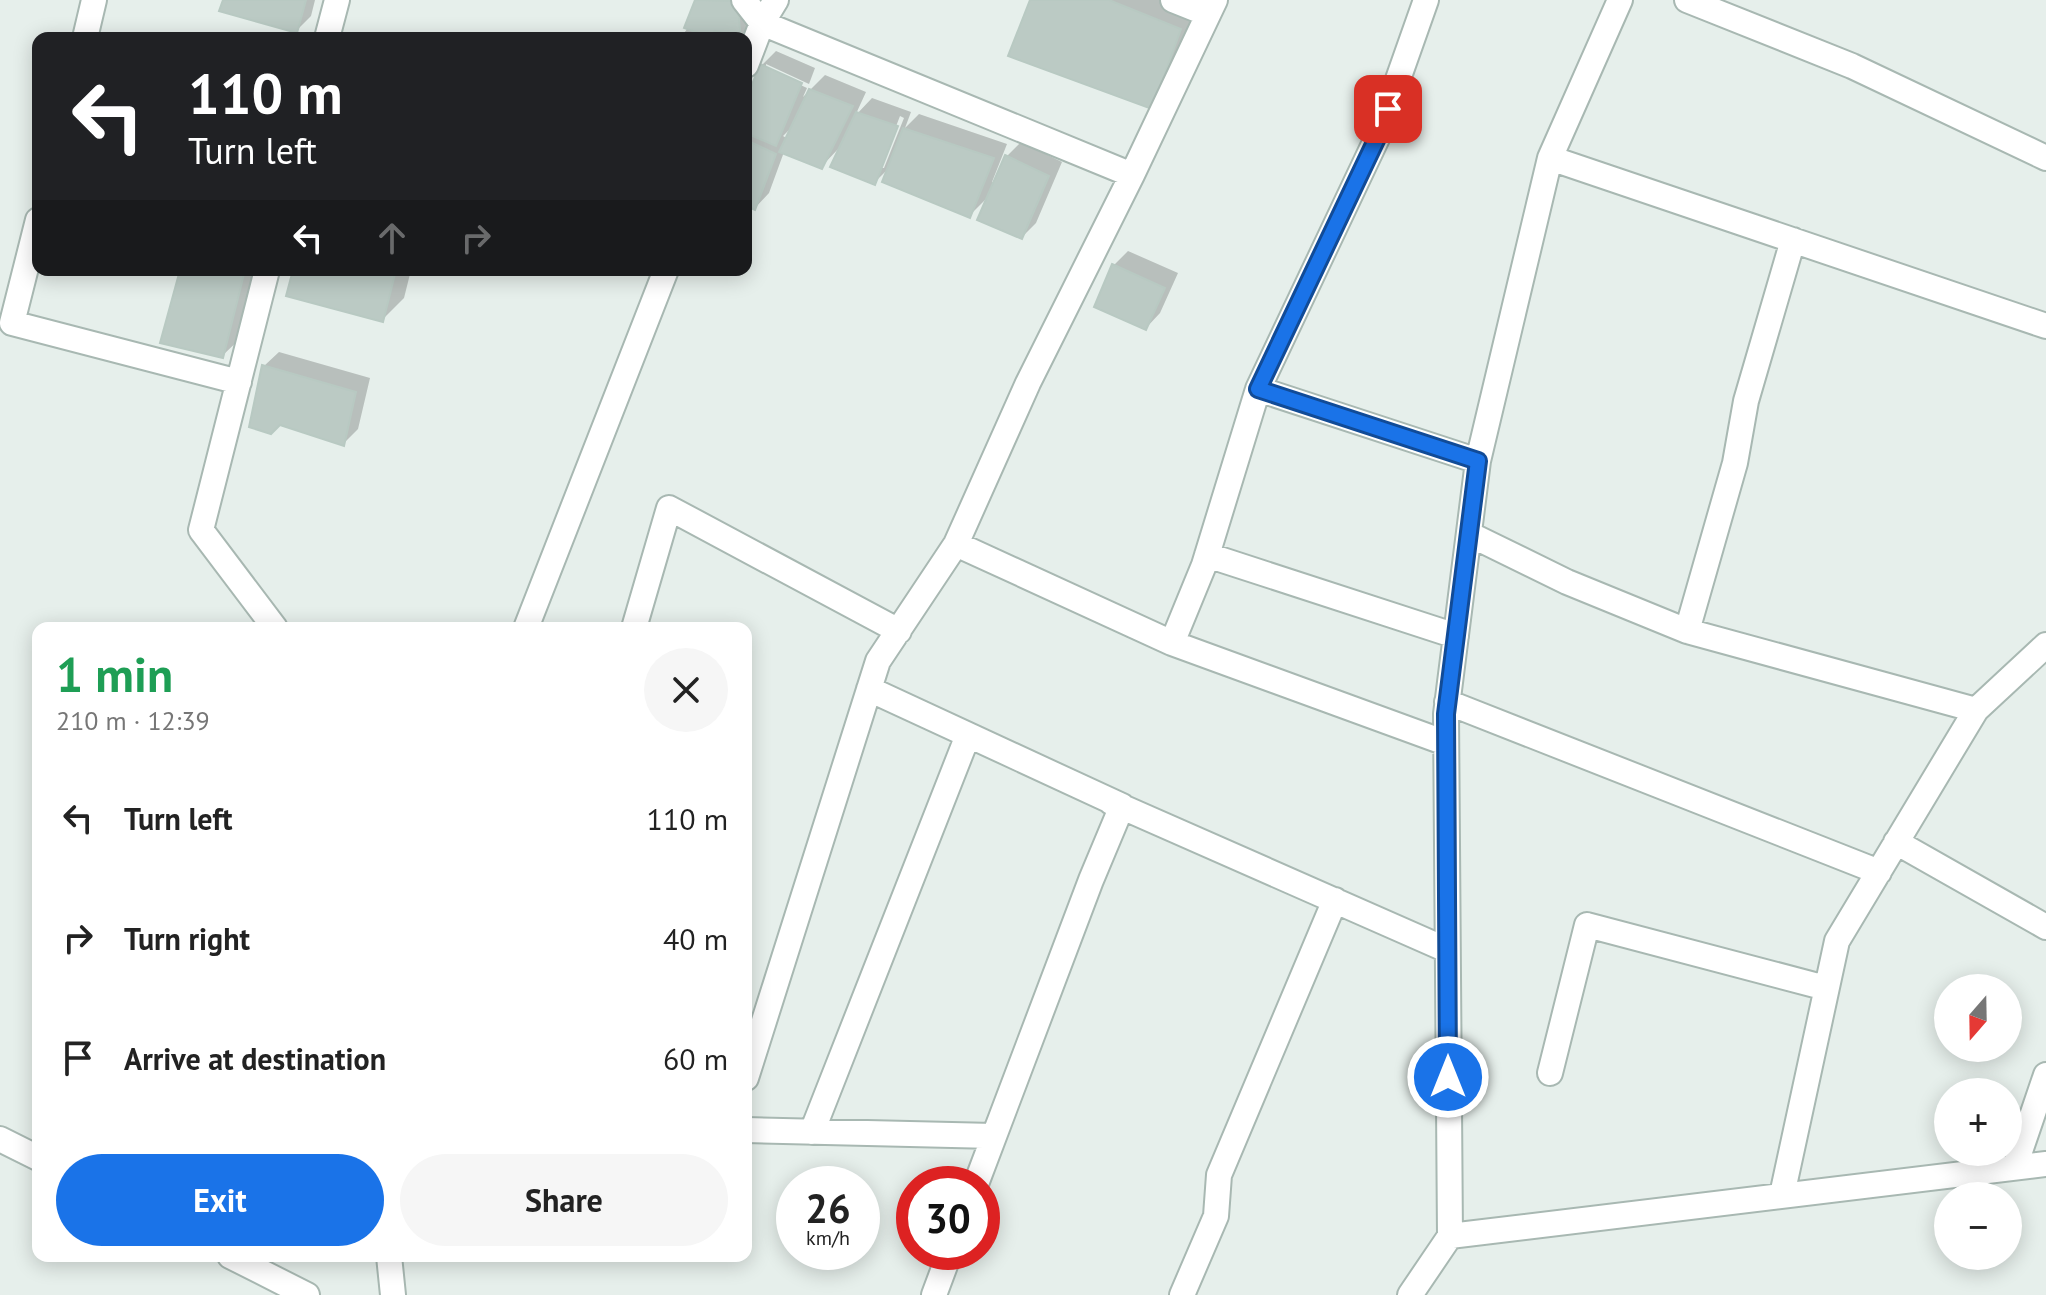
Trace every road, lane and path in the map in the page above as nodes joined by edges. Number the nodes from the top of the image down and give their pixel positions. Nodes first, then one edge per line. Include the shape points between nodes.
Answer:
1 (94, 0) edge
2 (337, 0) edge
3 (744, 0) edge
4 (776, 0) edge
5 (1173, 0) edge
6 (1426, 0) edge
7 (1620, 0) edge
8 (1687, 0) edge
9 (1212, 7) edge
10 (762, 23) junction
11 (86, 32) edge
12 (329, 32) edge
13 (752, 49) edge
14 (1550, 158) junction
15 (2046, 158) edge
16 (1132, 175) junction
17 (1793, 240) junction
18 (32, 244) edge
19 (266, 276) edge
20 (664, 276) edge
21 (2046, 326) edge
22 (239, 382) junction
23 (1258, 389) junction
24 (1478, 461) junction
25 (1469, 534) junction
26 (956, 544) junction
27 (1207, 555) junction
28 (270, 622) edge
29 (528, 622) edge
30 (636, 622) edge
31 (899, 631) junction
32 (1687, 631) junction
33 (1456, 636) junction
34 (1172, 643) junction
35 (2046, 645) edge
36 (869, 689) junction
37 (1447, 702) junction
38 (1976, 710) junction
39 (968, 735) junction
40 (1446, 743) junction
41 (1111, 802) junction
42 (1896, 842) junction
43 (1879, 872) junction
44 (1335, 900) junction
45 (2046, 927) edge
46 (1447, 950) junction
47 (1826, 988) junction
48 (752, 1059) edge
49 (1550, 1073) dead end
50 (2046, 1075) edge
51 (752, 1130) edge
52 (812, 1132) junction
53 (994, 1136) junction
54 (0, 1139) edge
55 (2022, 1145) edge
56 (32, 1155) edge
57 (2046, 1164) edge
58 (983, 1166) edge
59 (2015, 1166) edge
60 (2022, 1166) edge
61 (1782, 1195) junction
62 (1450, 1236) junction
63 (239, 1262) edge
64 (390, 1262) edge
65 (943, 1270) edge
66 (279, 1288) edge
67 (307, 1295) edge
68 (393, 1295) edge
69 (934, 1295) edge
70 (1182, 1295) edge
71 (1410, 1295) edge

1 - 11 street
2 - 12 street
3 - 10 street
4 - 10 street
5 - 9 street
6 - 23 street via 1378,136
7 - 14 street
8 - 15 street via 1852,66
9 - 16 street
10 - 13 street
10 - 16 street
14 - 17 street
14 - 24 street
16 - 26 street via 1028,383
17 - 21 street
17 - 32 street
18 - 22 street via 12,323
19 - 22 street
20 - 29 street
22 - 28 street via 201,530
23 - 24 street
23 - 27 street
24 - 25 street
25 - 32 street via 1567,582
25 - 33 street
26 - 31 street
26 - 34 street
27 - 33 street
27 - 34 street
30 - 31 street via 669,508
31 - 36 street via 878,661
32 - 38 street
33 - 37 street
34 - 40 street
35 - 38 street
36 - 39 street
36 - 48 street
37 - 40 street
37 - 43 street
38 - 42 street
39 - 41 street
39 - 52 street
40 - 46 street
41 - 44 street
41 - 53 street via 1122,806
42 - 43 street
42 - 45 street
43 - 47 street via 1837,941
44 - 46 street
44 - 70 street via 1219,1175 1216,1216
46 - 62 street
47 - 49 street via 1587,925
47 - 61 street
50 - 55 street
51 - 52 street
52 - 53 street
53 - 58 street
54 - 56 street
57 - 60 street
59 - 61 street
61 - 62 street
62 - 71 street
63 - 66 street
64 - 68 street
65 - 69 street
66 - 67 street

